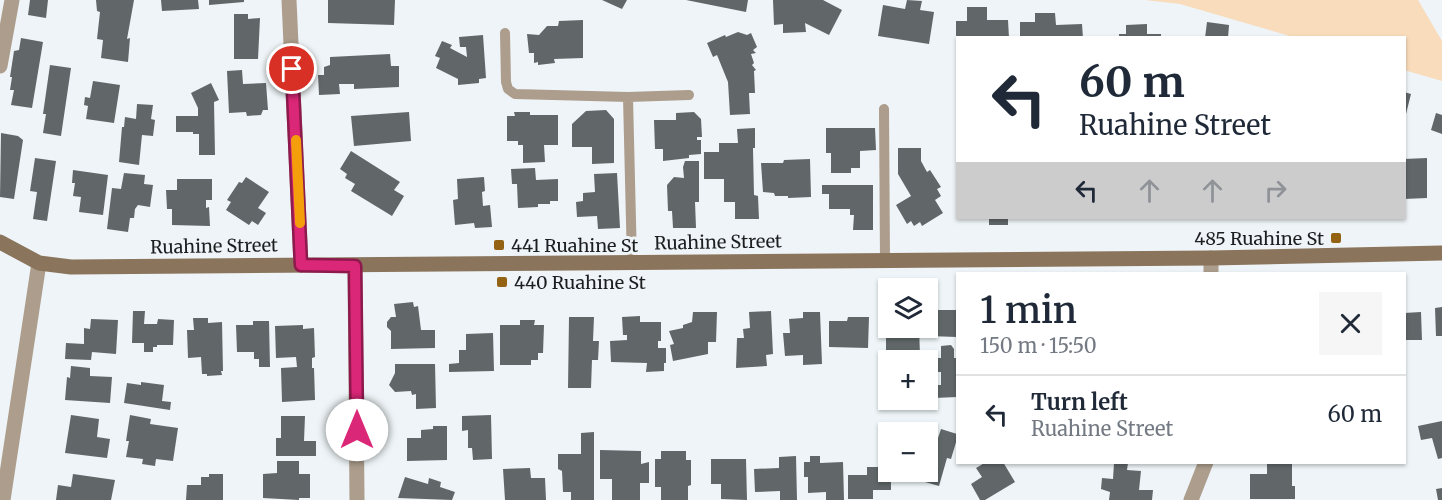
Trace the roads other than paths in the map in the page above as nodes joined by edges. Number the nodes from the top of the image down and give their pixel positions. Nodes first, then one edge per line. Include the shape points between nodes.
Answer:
1 (12, 0) edge
2 (289, 0) edge
3 (505, 33) dead end
4 (0, 66) edge
5 (689, 95) dead end
6 (628, 97) junction
7 (884, 109) dead end
8 (0, 242) edge
9 (1442, 253) edge
10 (885, 260) junction
11 (39, 263) junction
12 (632, 263) junction
13 (301, 265) junction
14 (355, 266) junction
15 (1211, 266) edge
16 (1205, 464) edge
17 (3, 500) edge
18 (357, 500) edge
19 (1191, 500) edge

1 - 4 street
2 - 13 street
3 - 6 lane via 506,82 515,94
5 - 6 lane
6 - 12 lane
7 - 10 lane
8 - 11 street, Ruahine Street
9 - 15 street, Ruahine Street
10 - 12 street, Ruahine Street
10 - 15 street, Ruahine Street
11 - 13 street, Ruahine Street via 71,267
11 - 17 street
12 - 14 street, Ruahine Street
13 - 14 street, Ruahine Street
14 - 18 street
16 - 19 street

